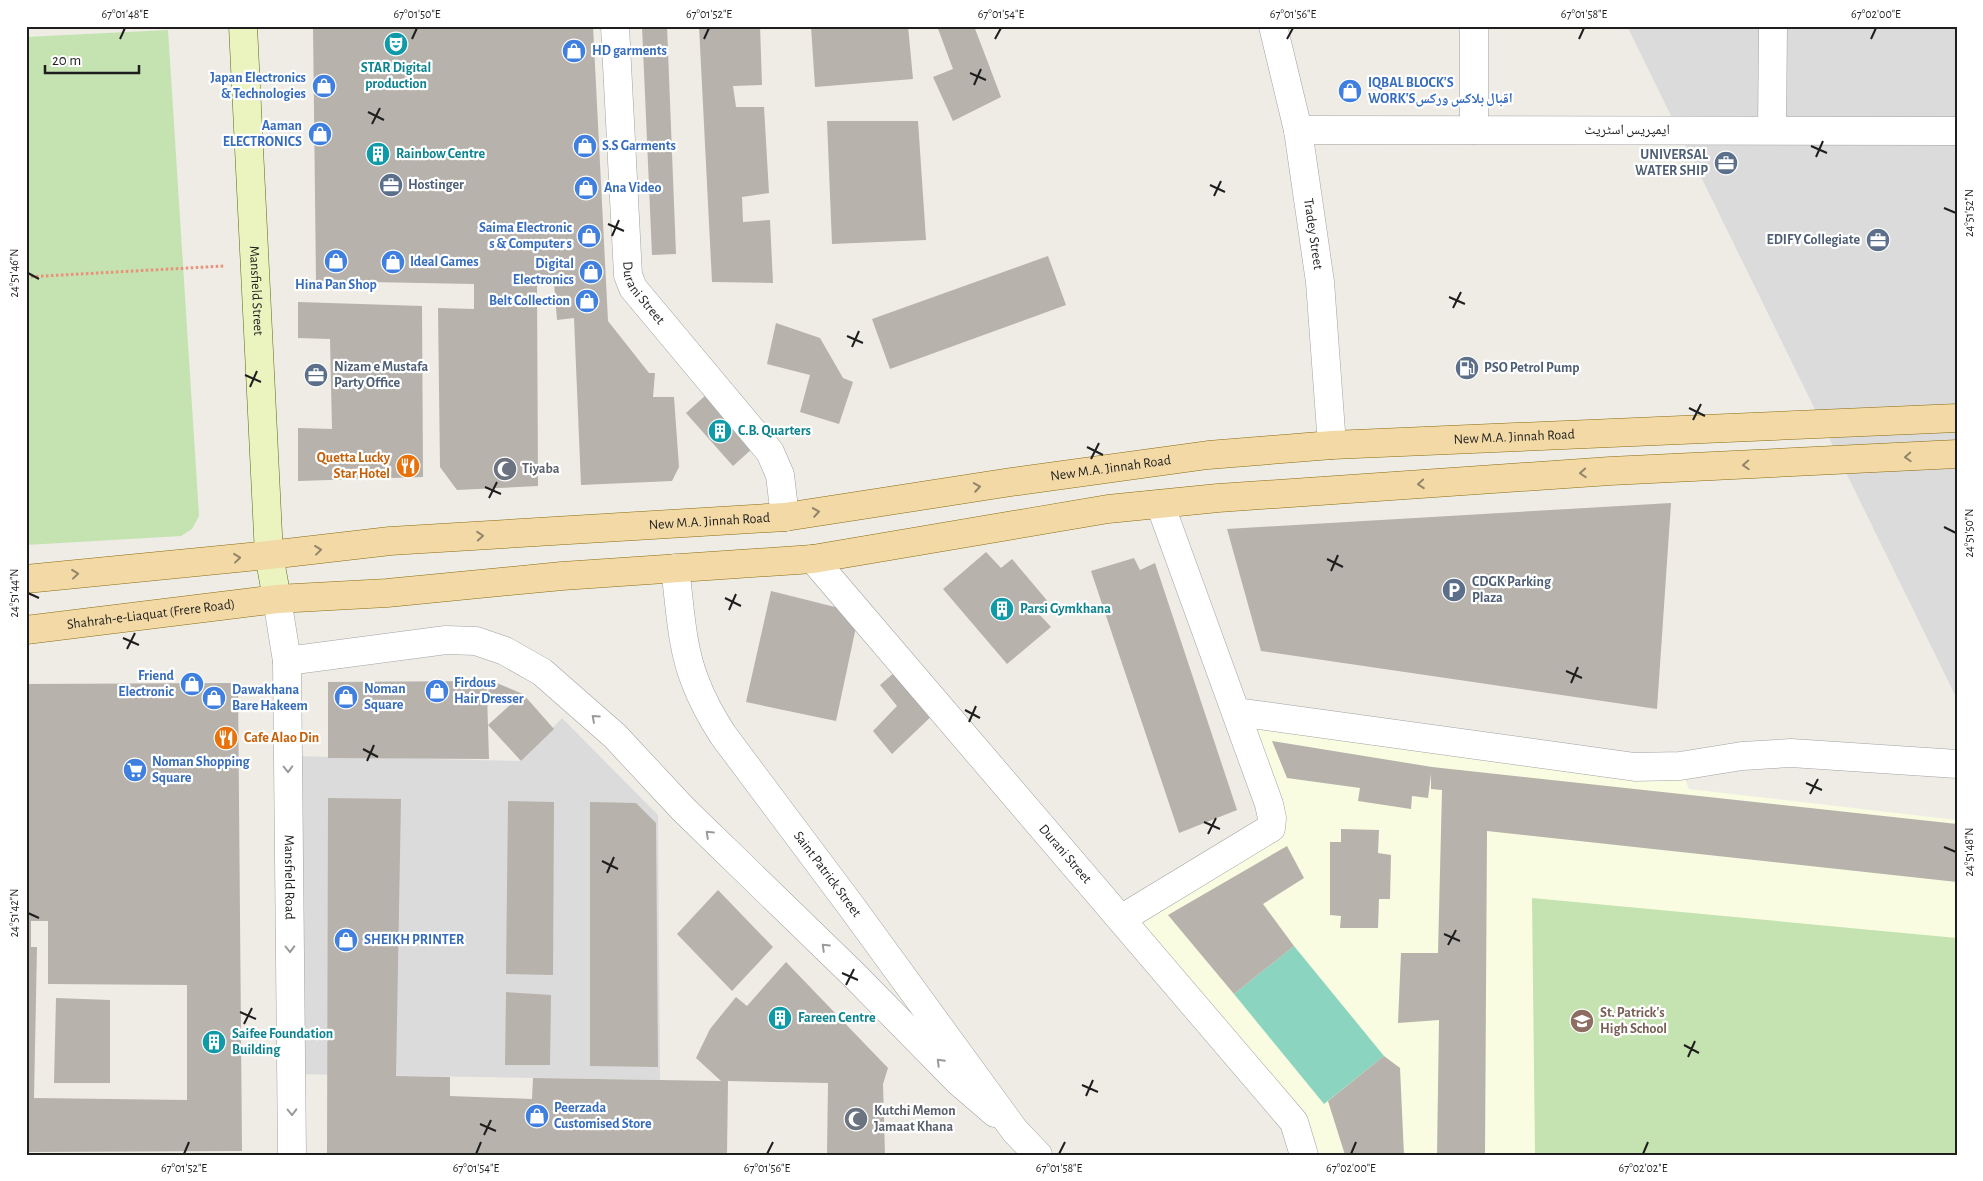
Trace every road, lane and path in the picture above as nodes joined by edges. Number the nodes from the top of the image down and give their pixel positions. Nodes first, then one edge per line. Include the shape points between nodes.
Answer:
1 (243, 26) edge
2 (616, 26) edge
3 (1272, 26) edge
4 (1474, 26) edge
5 (1772, 26) edge
6 (1298, 130) junction
7 (1474, 130) junction
8 (1772, 130) junction
9 (1957, 131) edge
10 (255, 264) junction
11 (26, 277) edge
12 (1957, 418) edge
13 (1332, 445) junction
14 (1957, 454) edge
15 (1171, 460) junction
16 (1096, 470) junction
17 (1170, 503) junction
18 (1108, 509) junction
19 (785, 517) junction
20 (270, 555) junction
21 (813, 559) junction
22 (675, 568) junction
23 (26, 579) edge
24 (277, 599) junction
25 (26, 630) edge
26 (287, 661) junction
27 (1236, 712) junction
28 (1957, 764) edge
29 (1121, 919) junction
30 (1015, 1131) junction
31 (292, 1155) edge
32 (1038, 1155) edge
33 (1304, 1155) edge

1 - 10 main road, Mansfield Street
2 - 19 street, Durani Street via 628,275 633,288 770,452 780,474
3 - 6 street, Tradey Street
4 - 7 street
5 - 8 street
6 - 7 street, ایمپریس اسٹریٹ
6 - 13 street, Tradey Street via 1320,282
7 - 8 street, ایمپریس اسٹریٹ
8 - 9 street, ایمپریس اسٹریٹ
10 - 11 path
10 - 20 main road, Mansfield Street
12 - 13 main road, New M.A. Jinnah Road
13 - 15 main road, New M.A. Jinnah Road
14 -> 17 main road via 1610,471
15 - 16 main road, New M.A. Jinnah Road
15 - 17 main road via 1162,480
16 - 18 main road via 1108,474 1117,485 1116,499
19 -> 16 main road, New M.A. Jinnah Road
17 - 18 main road
17 - 27 street
18 - 21 main road
20 -> 19 main road, New M.A. Jinnah Road via 390,541
23 -> 20 main road
20 - 24 main road, Mansfield Street
21 - 22 main road
21 - 29 street, Durani Street
22 - 24 main road
22 - 30 street, Saint Patrick Street via 686,648 694,680 723,736
24 - 25 main road, Shahrah-e-Liaquat (Frere Road)
24 - 26 street, Mansfield Road
30 -> 26 street via 959,1082 683,809 615,736 542,672 505,651 476,641 446,640
26 -> 31 street, Mansfield Road
27 - 28 street via 1636,767 1680,766 1742,756 1791,753
27 - 29 street via 1269,804 1270,828
29 - 33 street, Durani Street via 1294,1122
30 - 32 street, Saint Patrick Street

